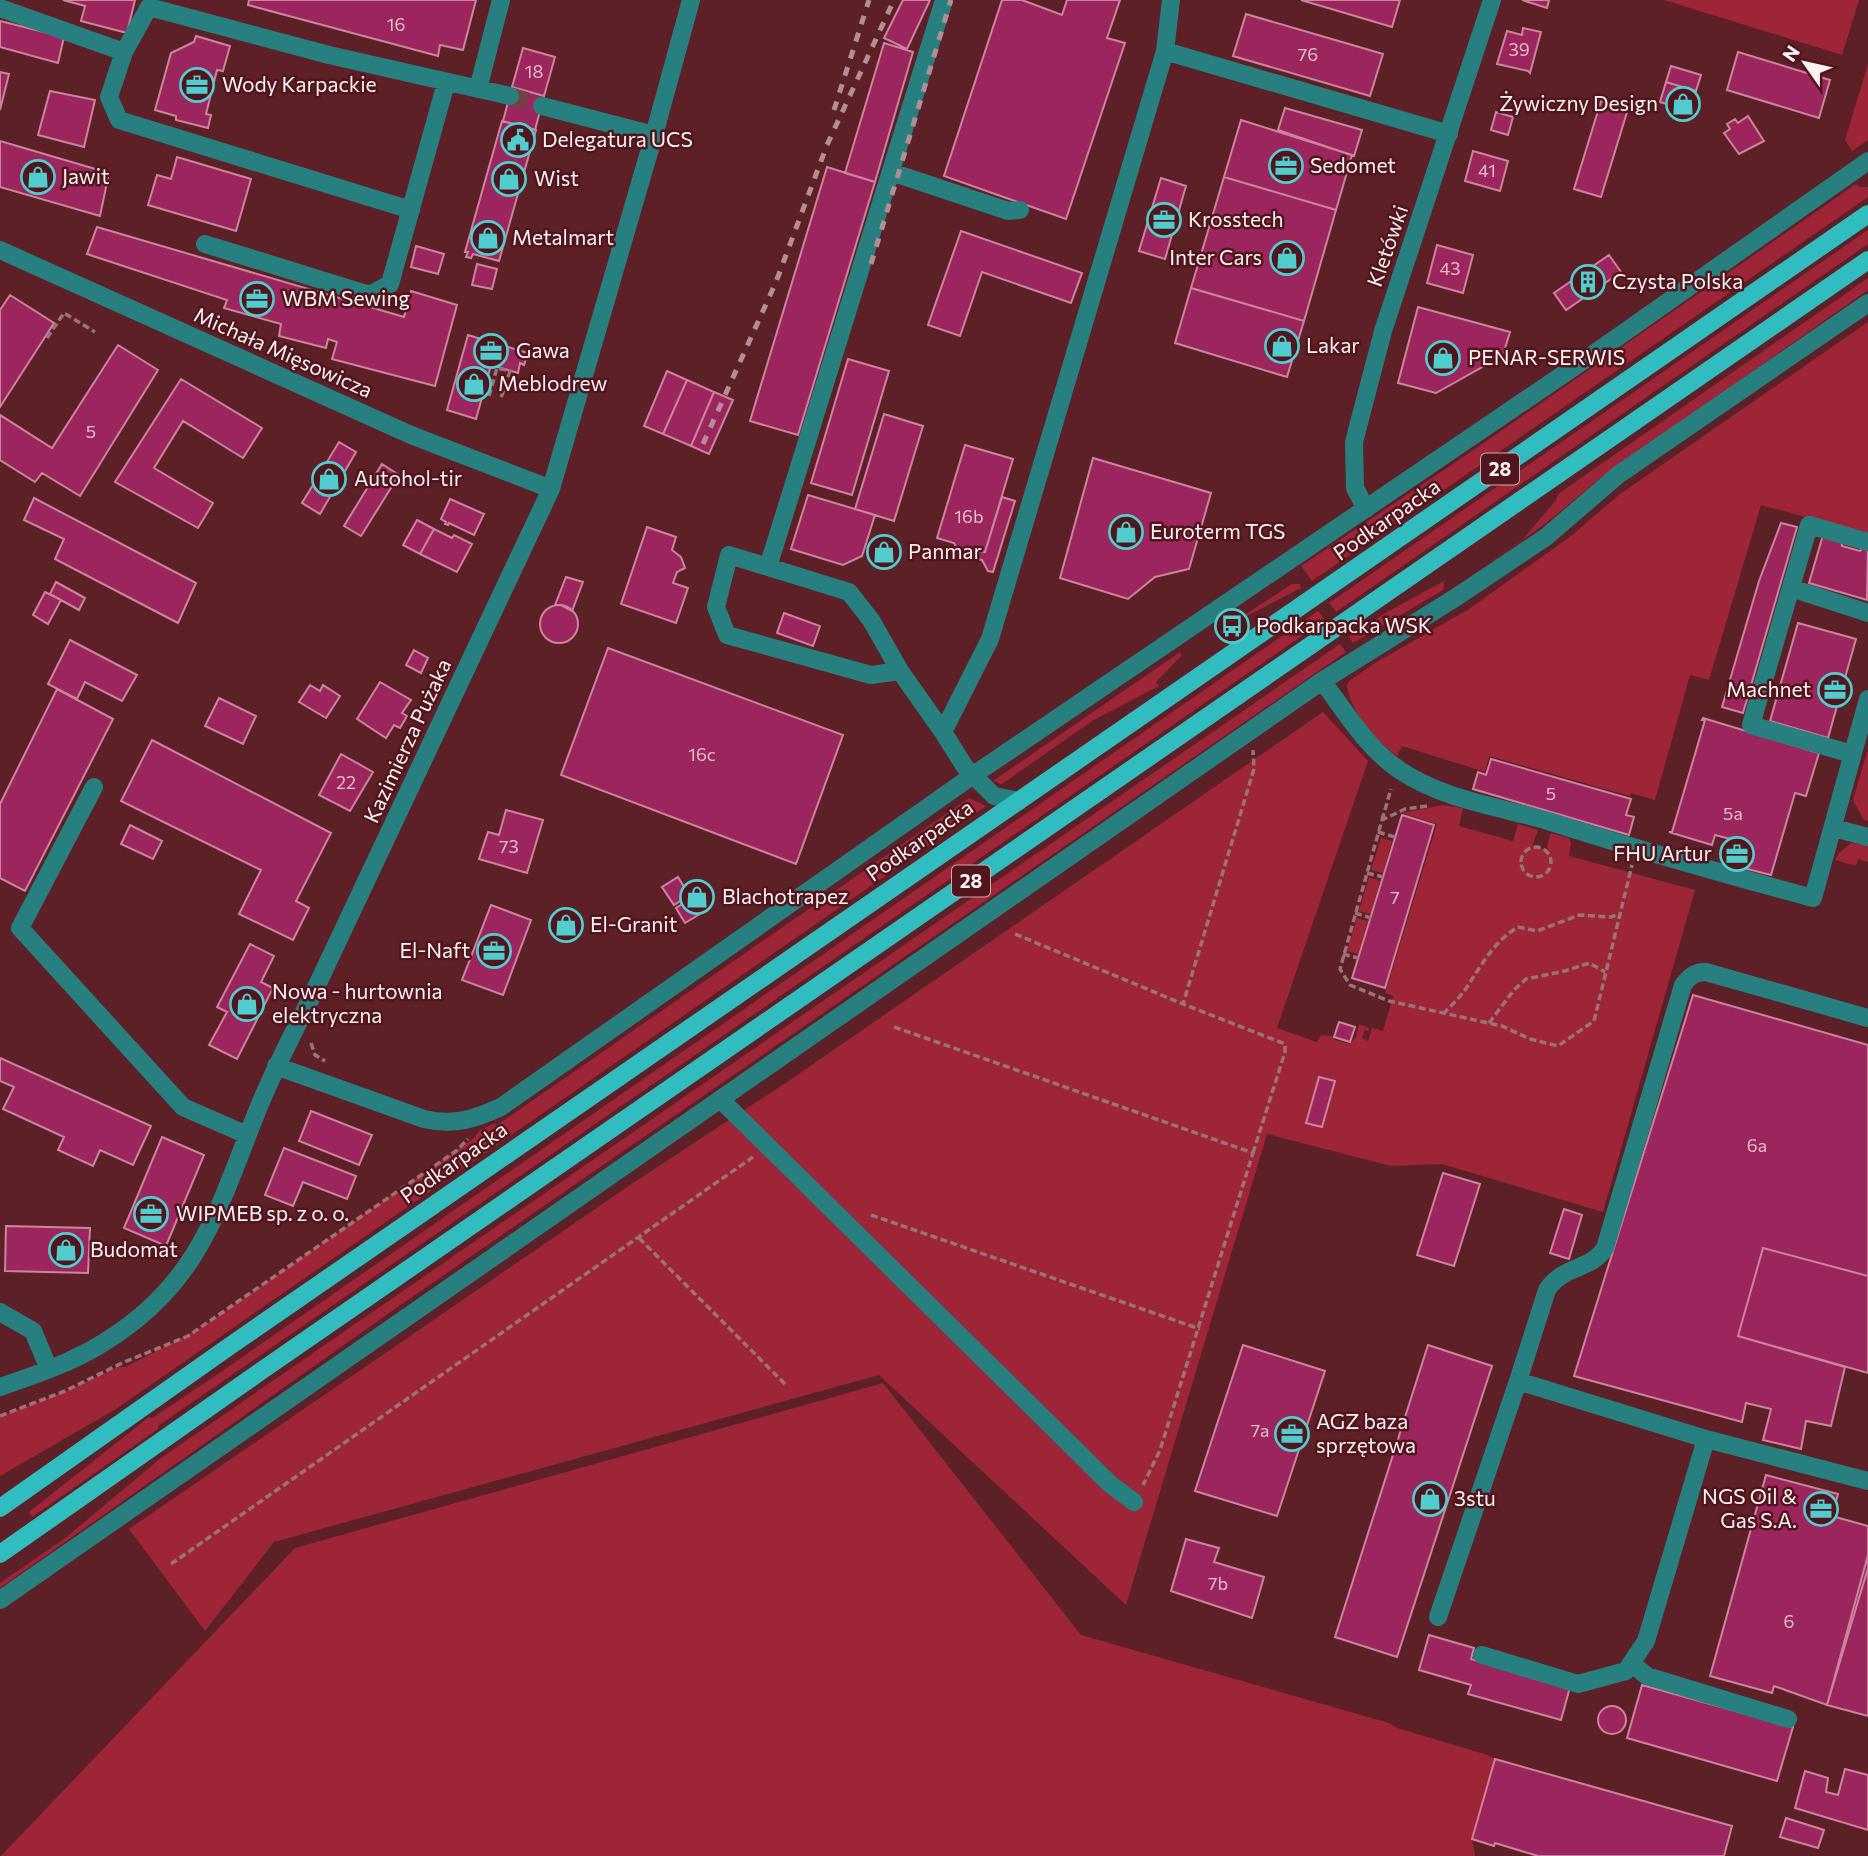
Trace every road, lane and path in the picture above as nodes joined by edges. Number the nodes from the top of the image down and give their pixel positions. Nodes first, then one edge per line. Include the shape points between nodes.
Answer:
1 (501, 0) edge
2 (691, 0) edge
3 (944, 0) edge
4 (1171, 0) edge
5 (1492, 0) edge
6 (0, 8) edge
7 (1165, 51) junction
8 (124, 52) junction
9 (446, 83) junction
10 (478, 89) junction
11 (510, 96) tunnel mouth
12 (541, 106) tunnel mouth
13 (1449, 134) junction
14 (654, 135) junction
15 (1868, 161) edge
16 (891, 172) junction
17 (411, 210) junction
18 (1020, 210) dead end
19 (1868, 214) edge
20 (205, 244) dead end
21 (0, 250) edge
22 (1868, 260) edge
23 (1868, 303) edge
24 (95, 332) dead end
25 (47, 338) dead end
26 (489, 396) dead end
27 (501, 398) dead end
28 (551, 489) junction
29 (1366, 509) junction
30 (1868, 542) edge
31 (768, 567) junction
32 (1791, 588) junction
33 (1868, 613) edge
34 (900, 671) junction
35 (1322, 681) junction
36 (1868, 699) edge
37 (943, 732) junction
38 (1253, 744) dead end
39 (1852, 754) junction
40 (1398, 768) junction
41 (972, 776) junction
42 (94, 787) dead end
43 (1461, 799) junction
44 (1018, 801) junction
45 (1382, 820) junction
46 (1834, 828) junction
47 (1378, 832) junction
48 (1395, 837) dead end
49 (1868, 837) edge
50 (1636, 850) junction
51 (1550, 867) joint
52 (1367, 873) junction
53 (1383, 877) dead end
54 (1355, 914) junction
55 (1620, 914) junction
56 (1371, 918) dead end
57 (1016, 934) dead end
58 (1343, 954) junction
59 (1358, 958) dead end
60 (1605, 972) junction
61 (1183, 1004) junction
62 (1443, 1014) junction
63 (1868, 1018) edge
64 (1489, 1024) junction
65 (894, 1027) dead end
66 (311, 1033) dead end
67 (335, 1065) dead end
68 (276, 1066) junction
69 (722, 1100) junction
70 (474, 1133) dead end
71 (247, 1135) junction
72 (769, 1146) junction
73 (1253, 1153) junction
74 (871, 1216) dead end
75 (639, 1238) junction
76 (0, 1312) edge
77 (1200, 1329) junction
78 (49, 1369) junction
79 (1518, 1381) junction
80 (786, 1385) dead end
81 (0, 1387) edge
82 (0, 1416) edge
83 (1706, 1439) junction
84 (1868, 1481) edge
85 (1133, 1502) joint
86 (0, 1508) edge
87 (0, 1554) edge
88 (171, 1564) dead end
89 (0, 1600) edge
90 (1438, 1617) dead end
91 (1482, 1655) dead end
92 (1631, 1663) junction
93 (1788, 1719) dead end

1 - 10 street
2 - 14 street, Kazimierza Pużaka
3 - 16 street
4 - 7 street
5 - 13 street, Kletówki
6 - 8 street
7 - 13 street
7 - 37 street via 990,639
8 - 9 street via 149,7
8 - 17 street via 109,97 119,120
9 - 10 street
9 - 17 street
10 - 11 street
12 - 14 street
13 - 29 street, Kletówki via 1383,331 1354,442 1355,488
14 - 28 street, Kazimierza Pużaka
15 - 29 street
16 - 18 street via 1008,211
16 - 31 street
17 - 20 street via 390,284 370,295
19 - 44 main road, Podkarpacka / 28
21 - 28 street, Michała Mięsowicza via 411,435
22 - 87 main road, 28
23 - 35 street via 1618,475 1535,545
24 - 25 path via 64,313
26 - 27 path via 497,368 510,372
28 - 68 street, Kazimierza Pużaka
29 - 41 street
30 - 32 street via 1809,525
31 - 34 street via 849,592
31 - 34 street via 729,555 716,607 727,635 871,675
32 - 33 street
32 - 39 street via 1751,724
34 - 37 street
35 - 40 street via 1367,740
35 - 69 street
36 - 39 street
37 - 41 street
38 - 61 path via 1254,769
39 - 46 street
40 - 43 street
40 - 45 path
41 - 44 street via 994,796
41 - 68 street via 565,1063 501,1107 472,1120 440,1123 424,1119
42 - 71 street via 20,928 183,1107
43 - 45 path via 1405,809
43 - 50 street
44 - 86 main road, Podkarpacka / 28
45 - 47 path
46 - 49 street
46 - 50 street via 1813,898
47 - 48 path
47 - 52 path
50 - 55 path
51 - 51 path via 1548,852 1539,846 1530,847 1521,858 1522,868 1533,877
52 - 53 path
52 - 54 path
54 - 56 path
54 - 58 path
55 - 60 path
55 - 62 path via 1579,915 1537,931 1518,927 1502,936
57 - 61 path
58 - 59 path
58 - 62 path via 1340,969 1350,985
60 - 64 path via 1589,963 1526,979
60 - 64 path via 1594,1021 1558,1046
61 - 73 path via 1285,1044
62 - 64 path
63 - 79 street via 1706,971 1689,977 1605,1248 1592,1262 1553,1280
65 - 73 path
66 - 67 path via 315,1055
68 - 71 street, Kazimierza Pużaka
69 - 72 street
69 - 89 street
70 - 82 path via 456,1151 188,1336
71 - 78 street, Kazimierza Pużaka via 212,1225 180,1276 134,1322
72 - 75 path
72 - 85 street
73 - 77 path
74 - 77 path
75 - 80 path
75 - 88 path
76 - 78 street via 33,1331
77 - 85 path via 1160,1450
78 - 81 street, Kazimierza Pużaka
79 - 83 street
79 - 90 street
83 - 84 street
83 - 92 street via 1646,1640
91 - 92 street via 1578,1684 1626,1671
92 - 93 street via 1647,1676

